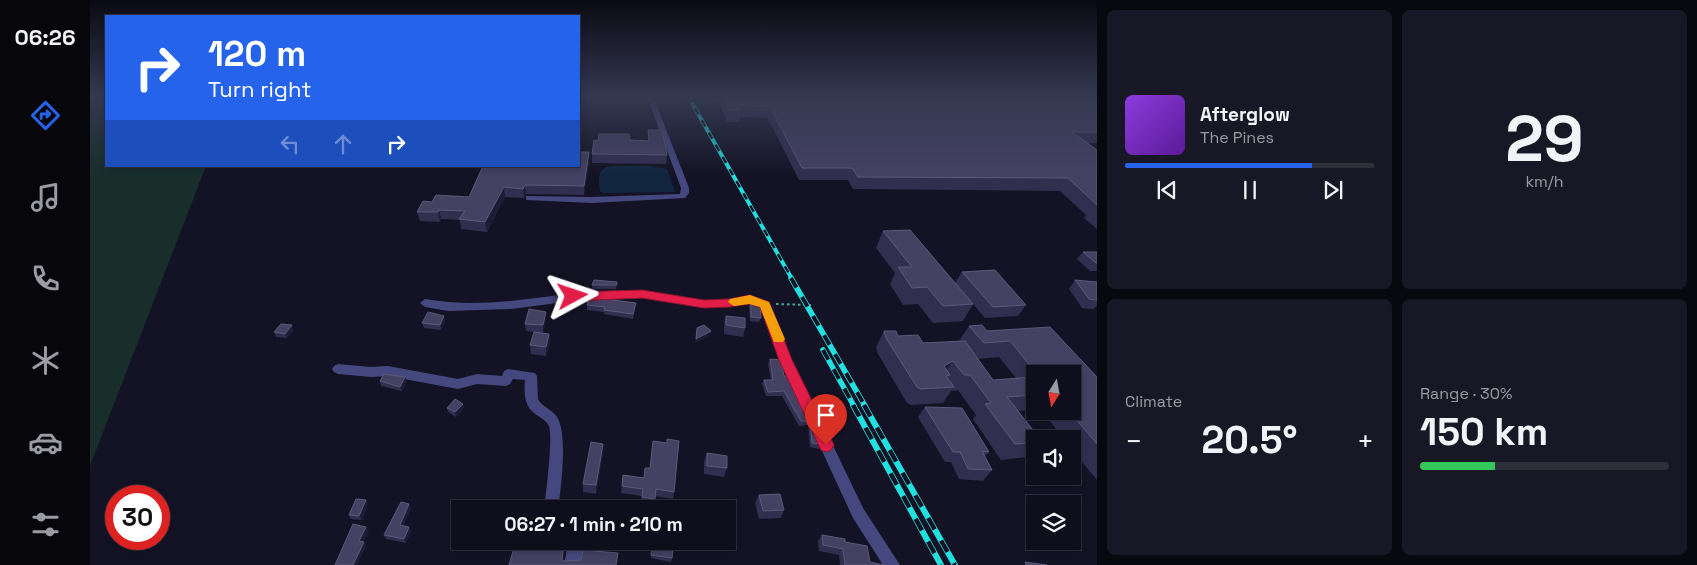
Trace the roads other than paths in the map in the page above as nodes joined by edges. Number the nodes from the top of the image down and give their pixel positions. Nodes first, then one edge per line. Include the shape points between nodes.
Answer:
1 (660, 122) edge
2 (529, 198) dead end
3 (425, 303) dead end
4 (338, 369) dead end
5 (552, 500) edge
6 (574, 550) edge
7 (572, 565) edge
8 (892, 565) edge

1 - 2 street via 685,188 682,196 592,200
3 - 8 street via 448,307 504,305 588,295 642,294 704,304 750,299 765,305 786,360 858,513
4 - 5 street via 388,370 458,384 477,379 506,381 508,374 531,376 530,399 556,428
6 - 7 street

